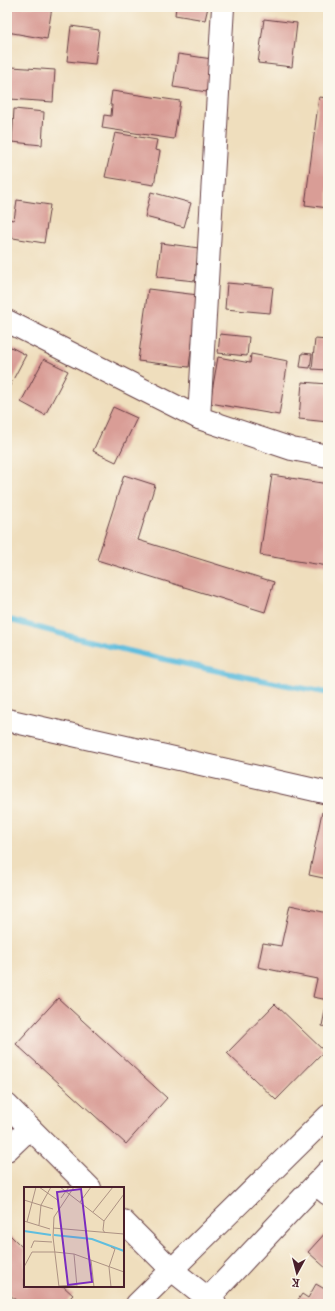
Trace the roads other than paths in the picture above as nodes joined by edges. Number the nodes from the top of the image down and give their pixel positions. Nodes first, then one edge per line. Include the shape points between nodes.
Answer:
1 (223, 7) edge
2 (7, 321) edge
3 (199, 418) junction
4 (328, 456) edge
5 (7, 720) edge
6 (328, 793) edge
7 (7, 1105) edge
8 (328, 1116) edge
9 (30, 1128) junction
10 (7, 1150) edge
11 (324, 1183) edge
12 (89, 1187) edge
13 (124, 1222) edge
14 (172, 1270) junction
15 (208, 1302) edge
16 (137, 1304) edge

1 - 3 street
2 - 3 street
3 - 4 street via 292,449
5 - 6 street
7 - 9 street
8 - 14 street
9 - 10 street
9 - 12 street
11 - 15 street
13 - 14 street
14 - 15 street
14 - 16 street

